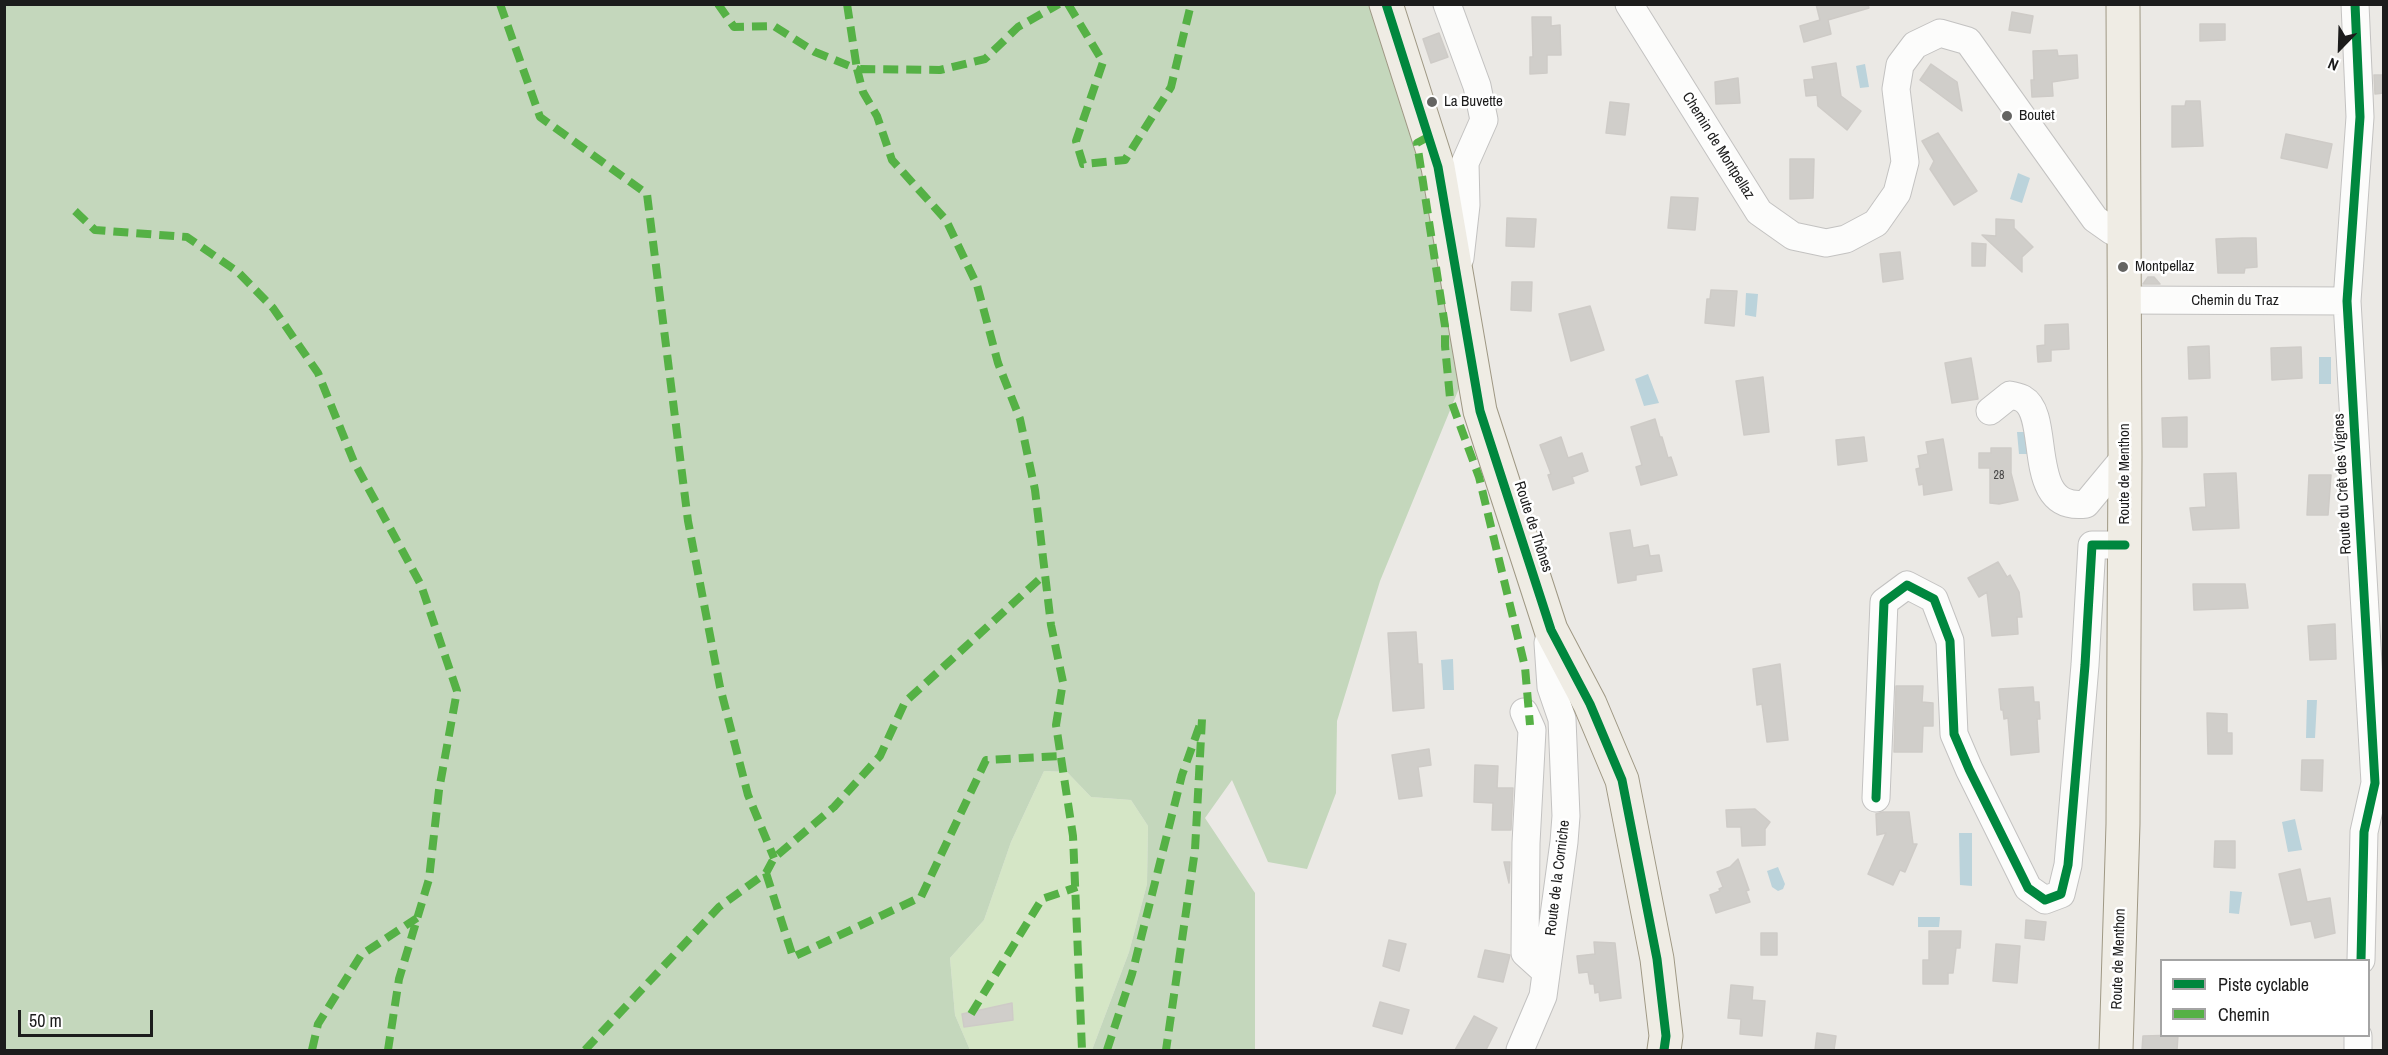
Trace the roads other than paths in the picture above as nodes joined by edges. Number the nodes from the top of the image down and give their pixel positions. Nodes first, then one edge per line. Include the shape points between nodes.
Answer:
1 (1386, 4) edge
2 (1447, 4) edge
3 (1629, 4) edge
4 (2123, 4) edge
5 (2355, 4) edge
6 (1434, 155) junction
7 (1465, 163) junction
8 (2124, 233) junction
9 (1457, 280) junction
10 (2124, 300) junction
11 (2347, 301) junction
12 (1990, 411) dead end
13 (2125, 457) junction
14 (2125, 545) junction
15 (1551, 630) junction
16 (1524, 712) dead end
17 (1876, 798) dead end
18 (2361, 959) edge
19 (1546, 972) junction
20 (1520, 1050) edge
21 (1664, 1050) edge
22 (2116, 1050) edge

1 - 6 main road, Route de Thônes
2 - 7 street via 1477,86 1484,120
3 - 8 street, Chemin de Montpellaz via 1759,212 1793,236 1826,243 1846,239 1876,223 1897,193 1905,162 1896,89 1900,65 1915,45 1940,33 1968,41 2095,219 2112,231
4 - 8 main road, Route de Menthon
5 - 11 street, Route du Crêt des Vignes via 2360,117
6 - 7 street
6 - 9 main road, Route de Thônes
7 - 9 street via 1466,205
8 - 10 main road, Route de Menthon
9 - 15 main road, Route de Thônes via 1480,411
10 - 11 street, Chemin du Traz
10 - 13 main road, Route de Menthon
11 - 18 street, Route du Crêt des Vignes via 2375,783 2364,832
12 - 13 street via 2010,395 2024,399 2032,409 2045,475 2055,495 2073,505 2086,504
13 - 14 main road, Route de Menthon
14 - 17 street via 2092,545 2068,865 2061,894 2045,900 2028,888 1973,778 1954,734 1950,641 1934,599 1908,585 1884,602
14 - 22 main road, Route de Menthon
15 - 19 street, Route de la Corniche via 1551,687 1562,720 1566,816
15 - 21 main road, Route de Thônes via 1590,704 1622,780 1657,959 1666,1036
16 - 19 street via 1532,729 1525,953
19 - 20 street, Route de la Corniche via 1543,996

